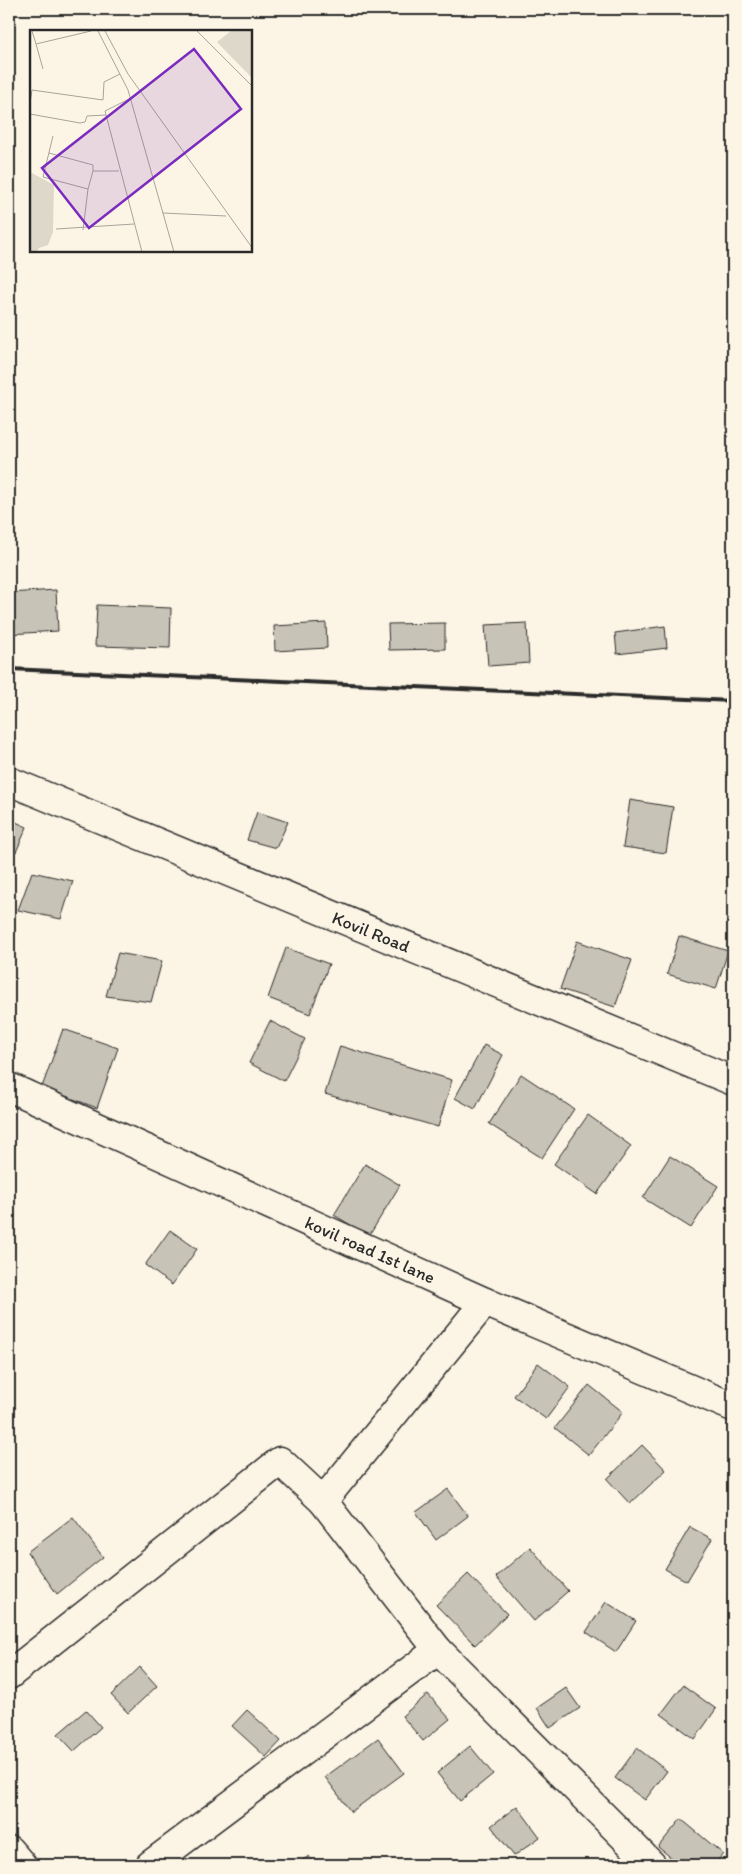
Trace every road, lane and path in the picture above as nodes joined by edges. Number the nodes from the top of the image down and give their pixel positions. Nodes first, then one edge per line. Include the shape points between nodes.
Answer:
1 (9, 781) edge
2 (733, 1081) edge
3 (9, 1087) edge
4 (485, 1302) junction
5 (733, 1407) edge
6 (323, 1501) junction
7 (438, 1650) junction
8 (9, 1675) edge
9 (9, 1850) edge
10 (22, 1865) edge
11 (150, 1865) edge
12 (652, 1865) edge

1 - 2 street, Kovil Road
3 - 4 street, kovil road 1st lane
4 - 5 street, kovil road 1st lane
4 - 6 street
6 - 7 street
6 - 8 street via 280,1462
7 - 11 street
7 - 12 street
9 - 10 street

